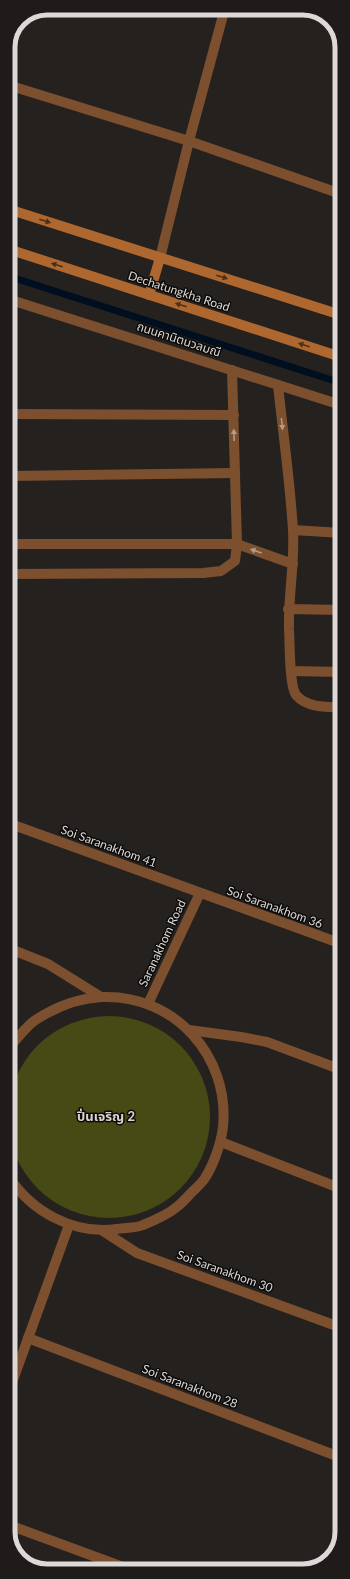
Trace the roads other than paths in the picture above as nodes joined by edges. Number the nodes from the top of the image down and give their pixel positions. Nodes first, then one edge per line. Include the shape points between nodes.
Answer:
1 (222, 15) edge
2 (15, 87) edge
3 (189, 141) junction
4 (335, 192) edge
5 (15, 211) edge
6 (15, 252) edge
7 (160, 258) junction
8 (149, 295) junction
9 (15, 301) edge
10 (335, 313) edge
11 (335, 355) edge
12 (232, 370) junction
13 (278, 385) junction
14 (335, 403) edge
15 (15, 414) edge
16 (234, 415) junction
17 (235, 473) junction
18 (15, 476) edge
19 (293, 530) junction
20 (335, 533) edge
21 (15, 544) edge
22 (237, 544) junction
23 (293, 564) junction
24 (15, 574) edge
25 (288, 609) junction
26 (335, 610) edge
27 (291, 671) junction
28 (335, 672) edge
29 (335, 707) edge
30 (15, 825) edge
31 (200, 893) junction
32 (335, 941) edge
33 (15, 951) edge
34 (101, 997) junction
35 (148, 1004) junction
36 (189, 1030) junction
37 (15, 1041) edge
38 (335, 1067) edge
39 (221, 1142) junction
40 (335, 1186) edge
41 (15, 1193) edge
42 (69, 1225) junction
43 (103, 1231) junction
44 (335, 1325) edge
45 (28, 1338) junction
46 (15, 1374) edge
47 (335, 1455) edge
48 (15, 1527) edge
49 (115, 1564) edge

1 - 3 street
2 - 3 street
3 - 4 street
3 - 7 street
5 -> 7 street
8 -> 6 street, Dechatungkha Road
7 - 8 street
7 -> 10 street
11 -> 8 street, Dechatungkha Road
9 - 12 street, ถนนคานิตนวลมณี
12 - 13 street, ถนนคานิตนวลมณี
12 - 16 street
13 - 14 street, ถนนคานิตนวลมณี
13 -> 19 street
15 - 16 street
17 -> 16 street
17 - 18 street
17 - 22 street
19 - 20 street
19 - 23 street
21 - 22 street
23 -> 22 street
22 - 24 street via 235,561 221,571
23 - 25 street
25 - 26 street
25 - 27 street
27 - 28 street
27 - 29 street via 295,694 303,701 321,707
30 - 31 street, Soi Saranakhom 41
31 - 32 street, Soi Saranakhom 36
31 - 35 street, Saranakhom Road
33 - 34 street via 48,964
34 - 35 street, Saranakhom Road via 125,998
34 - 37 street, Saranakhom Road via 67,1003 36,1020
35 - 36 street, Saranakhom Road via 170,1015
36 - 38 street via 267,1042
36 - 39 street, Saranakhom Road via 208,1054 220,1082 224,1112
39 - 40 street
39 - 43 street, Saranakhom Road via 205,1178 178,1207 142,1225
41 - 42 street, Saranakhom Road via 41,1211
42 - 43 street, Saranakhom Road
42 - 45 street
43 - 44 street, Soi Saranakhom 30 via 137,1253
45 - 46 street
45 - 47 street, Soi Saranakhom 28
48 - 49 street

